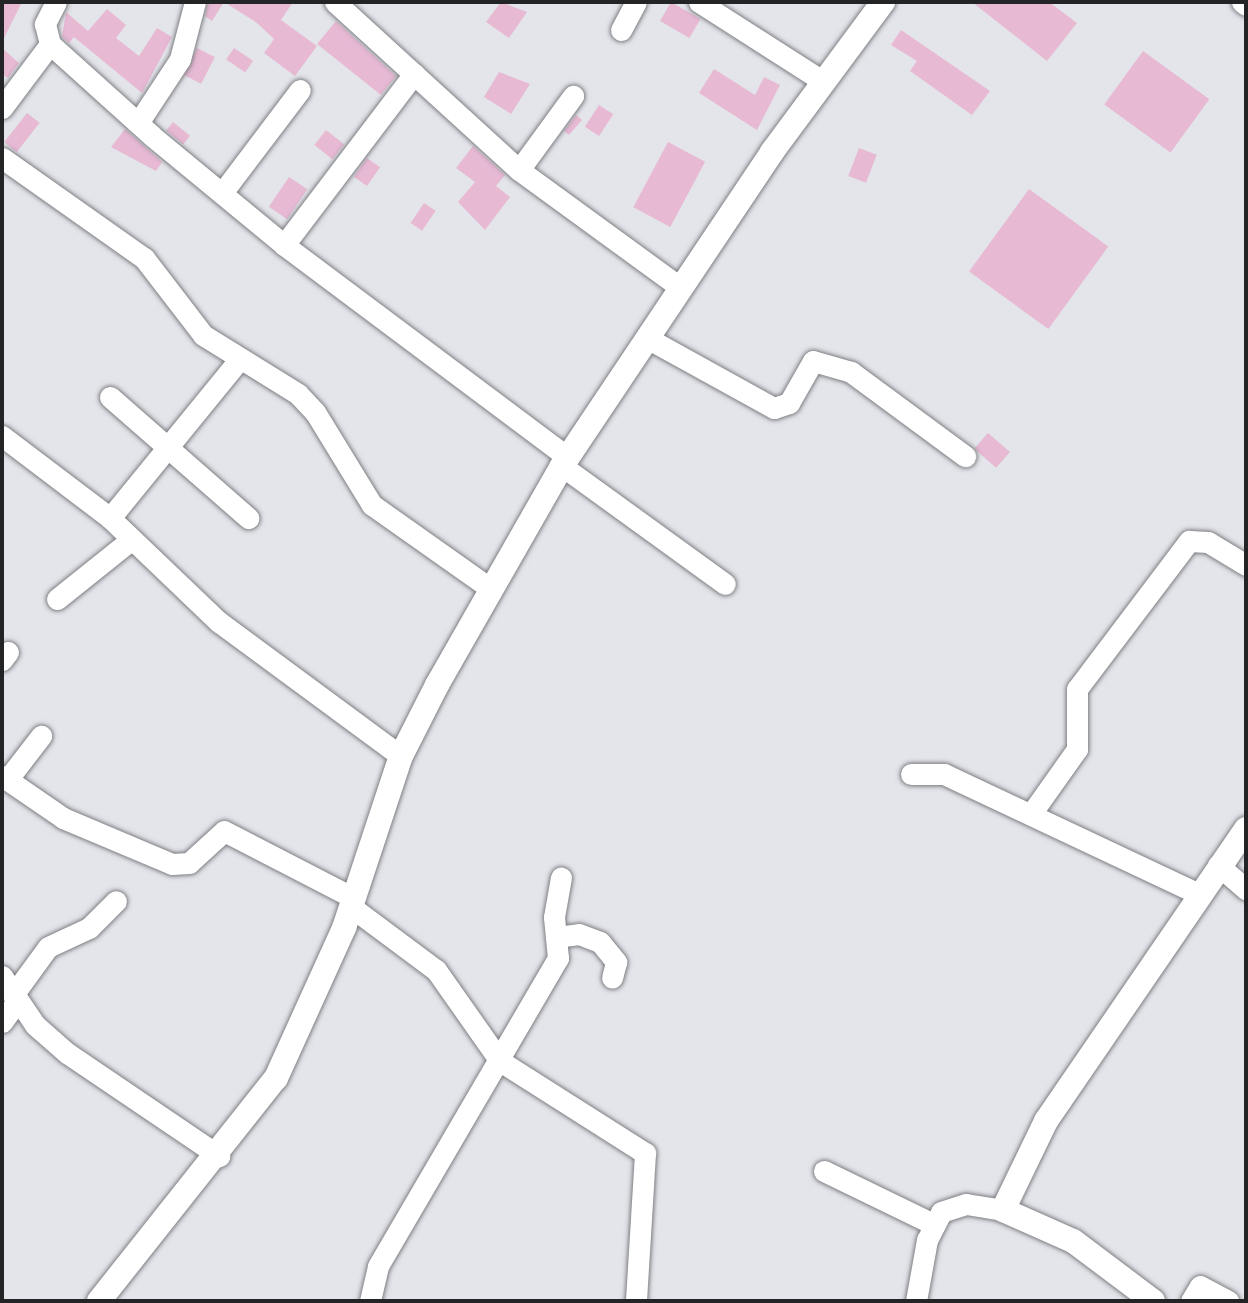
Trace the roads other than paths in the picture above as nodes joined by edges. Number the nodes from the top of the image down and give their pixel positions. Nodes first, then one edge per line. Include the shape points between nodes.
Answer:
1 (56, 2) edge
2 (195, 2) edge
3 (335, 2) edge
4 (636, 2) edge
5 (699, 2) edge
6 (883, 2) edge
7 (1241, 2) edge
8 (1246, 5) edge
9 (621, 30) dead end
10 (50, 44) junction
11 (414, 74) junction
12 (824, 82) junction
13 (300, 90) dead end
14 (573, 96) dead end
15 (2, 108) edge
16 (138, 123) junction
17 (2, 158) edge
18 (519, 170) junction
19 (222, 193) junction
20 (284, 245) junction
21 (681, 288) junction
22 (647, 338) junction
23 (238, 361) junction
24 (110, 397) dead end
25 (2, 436) edge
26 (172, 447) junction
27 (965, 456) dead end
28 (565, 461) junction
29 (110, 518) junction
30 (248, 518) dead end
31 (132, 539) junction
32 (1246, 565) edge
33 (725, 584) dead end
34 (491, 589) junction
35 (57, 599) dead end
36 (41, 736) dead end
37 (401, 756) junction
38 (911, 774) dead end
39 (4, 778) edge
40 (1031, 814) junction
41 (1246, 829) edge
42 (1218, 865) junction
43 (561, 878) dead end
44 (1246, 889) edge
45 (1201, 895) junction
46 (116, 901) dead end
47 (352, 902) junction
48 (556, 937) junction
49 (2, 976) edge
50 (612, 978) dead end
51 (15, 998) junction
52 (2, 1022) edge
53 (500, 1061) junction
54 (219, 1156) junction
55 (824, 1171) dead end
56 (1003, 1210) junction
57 (934, 1225) junction
58 (99, 1301) edge
59 (370, 1301) edge
60 (636, 1301) edge
61 (916, 1301) edge
62 (1153, 1301) edge
63 (1191, 1301) edge
64 (1228, 1301) edge

1 - 10 street via 45,24
2 - 16 street via 180,59
3 - 11 street
4 - 9 street
5 - 12 street
6 - 12 street
7 - 8 street
10 - 15 street
10 - 16 street
11 - 18 street
11 - 20 street
12 - 21 street
13 - 19 street
14 - 18 street
16 - 19 street
17 - 23 street via 144,258 203,335
18 - 21 street
19 - 20 street
20 - 28 street
21 - 22 street
22 - 27 street via 774,408 789,403 808,366 827,363
22 - 28 street
23 - 26 street
23 - 34 street via 298,394 315,412 361,491 387,519
24 - 26 street
25 - 29 street
26 - 29 street
26 - 30 street
28 - 33 street
28 - 34 street
29 - 31 street
31 - 35 street
31 - 37 street via 219,622
32 - 40 street via 1208,542 1189,541 1077,689 1077,749
34 - 37 street
36 - 39 street
37 - 47 street
38 - 40 street via 933,770
39 - 47 street via 63,818 172,864 189,863 224,831
40 - 45 street
41 - 42 street
42 - 44 street
42 - 45 street
43 - 48 street
45 - 56 street via 1046,1121
46 - 51 street via 89,928 48,947
47 - 53 street via 436,970
47 - 54 street via 276,1079
48 - 50 street via 579,934 600,942 615,962
48 - 53 street via 558,958
49 - 51 street
51 - 52 street
51 - 54 street via 67,1053
53 - 59 street via 378,1266
53 - 60 street via 645,1153
54 - 58 street
55 - 57 street
56 - 57 street via 965,1204 941,1212
56 - 62 street via 1073,1241
57 - 61 street
63 - 64 street via 1200,1286

